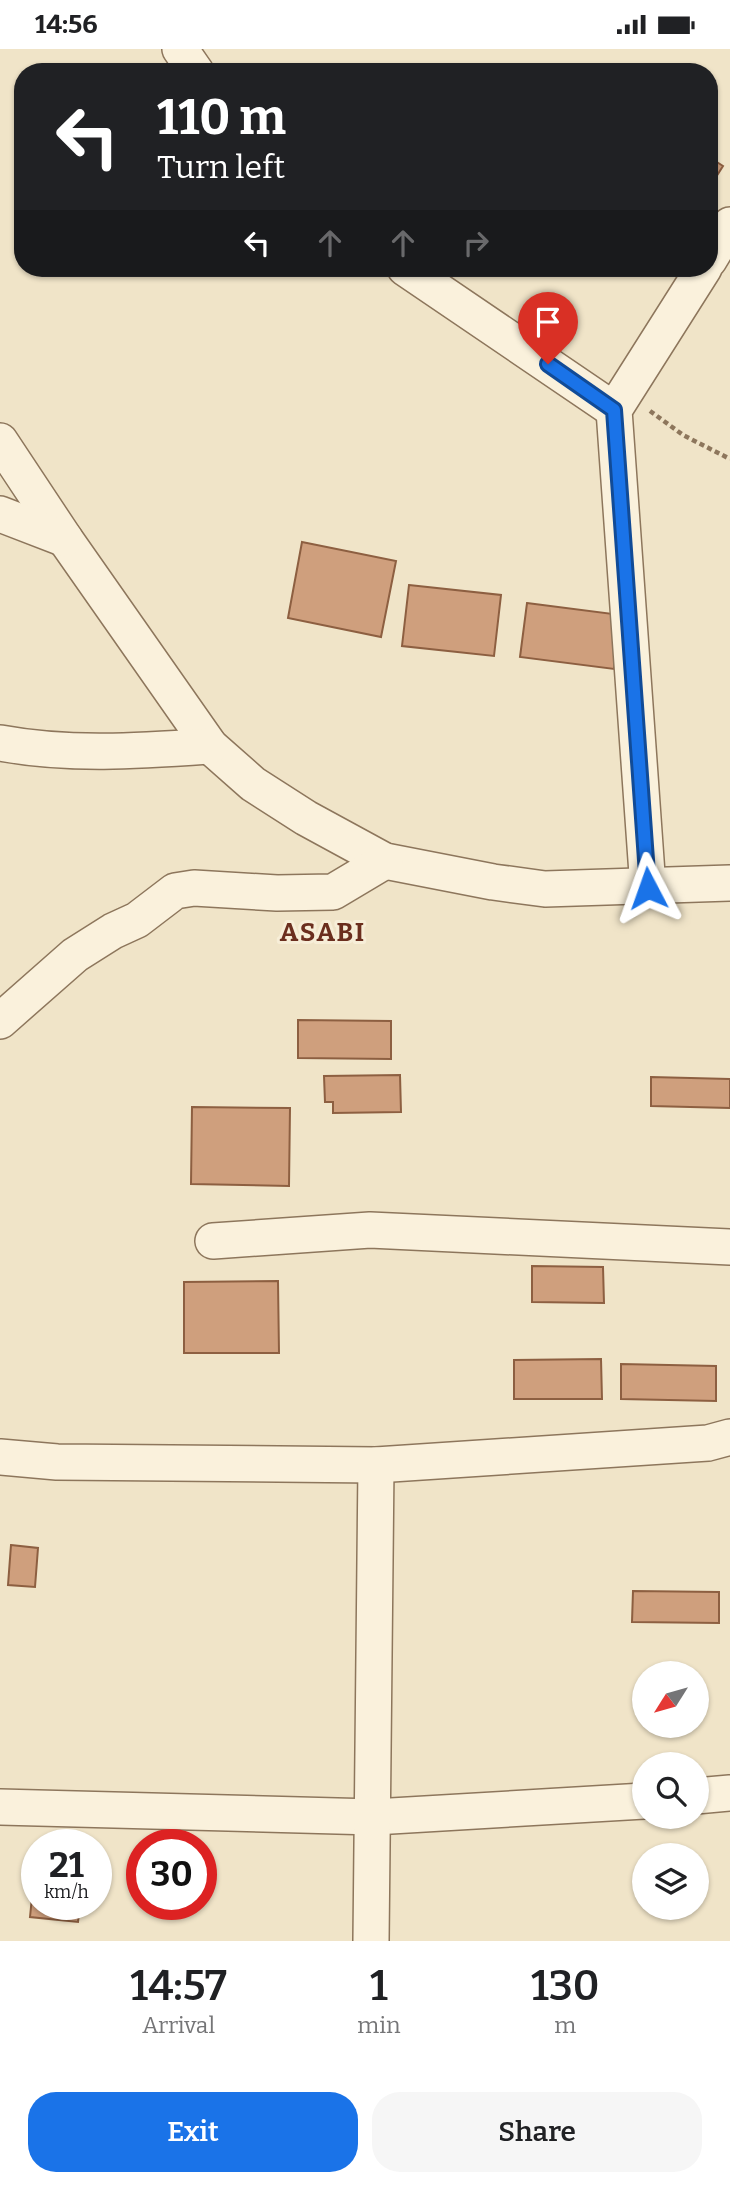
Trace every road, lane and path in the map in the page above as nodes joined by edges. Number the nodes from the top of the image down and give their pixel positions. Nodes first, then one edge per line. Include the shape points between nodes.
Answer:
1 (730, 225) edge
2 (718, 245) edge
3 (419, 277) edge
4 (698, 277) edge
5 (620, 402) junction
6 (0, 441) edge
7 (730, 459) edge
8 (0, 514) edge
9 (65, 539) junction
10 (0, 743) edge
11 (210, 746) junction
12 (385, 861) junction
13 (730, 883) edge
14 (648, 888) junction
15 (0, 1021) edge
16 (213, 1241) dead end
17 (730, 1247) edge
18 (730, 1437) edge
19 (0, 1457) edge
20 (376, 1465) junction
21 (730, 1793) edge
22 (709, 1795) edge
23 (632, 1802) edge
24 (0, 1807) edge
25 (374, 1817) junction
26 (371, 1941) edge

1 - 2 street
3 - 5 street
4 - 5 street
5 - 7 path
5 - 14 street
6 - 9 street
8 - 9 street
9 - 11 street
10 - 11 street via 42,751 123,753
11 - 12 street via 253,784
12 - 14 street via 545,889
12 - 15 street via 332,892 175,891 137,920 75,955
13 - 14 street
16 - 17 street via 370,1230
18 - 20 street via 708,1443
19 - 20 street via 57,1462
20 - 25 street
21 - 22 street
23 - 25 street
24 - 25 street
25 - 26 street

